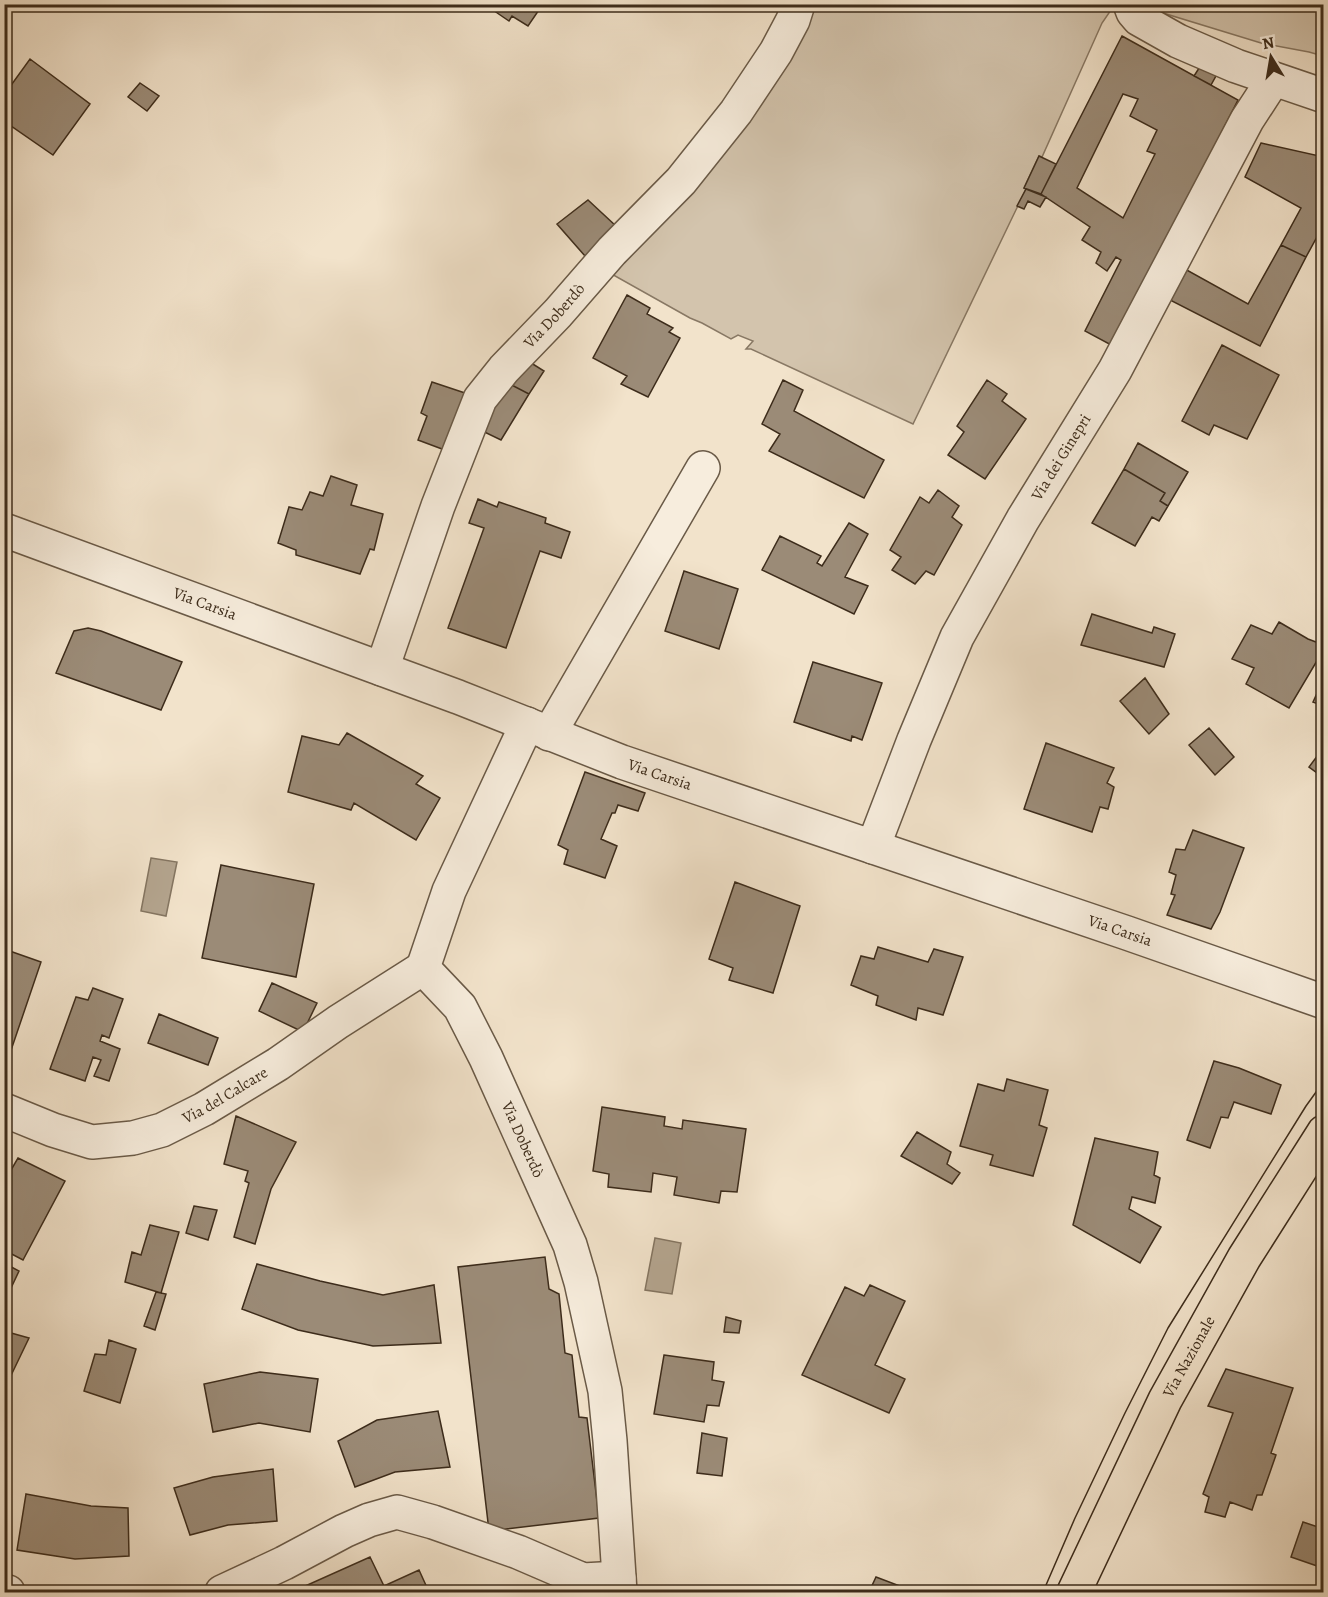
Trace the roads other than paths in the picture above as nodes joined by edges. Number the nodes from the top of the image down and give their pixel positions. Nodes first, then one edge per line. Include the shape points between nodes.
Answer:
1 (798, 4) edge
2 (1130, 4) edge
3 (1273, 80) junction
4 (1323, 96) edge
5 (703, 468) dead end
6 (4, 530) edge
7 (382, 669) junction
8 (538, 729) junction
9 (873, 847) junction
10 (423, 968) junction
11 (1323, 1002) edge
12 (4, 1110) edge
13 (1323, 1132) edge
14 (620, 1586) edge
15 (222, 1593) edge
16 (1074, 1593) edge

1 - 7 street, Via Doberdò via 776,52 723,129 681,181 612,251 480,399
2 - 3 street via 1139,19 1178,41
3 - 4 street
3 - 9 street, Via dei Ginepri via 1246,120 1115,370 1023,519 957,637
5 - 8 street
6 - 7 street, Via Carsia
7 - 8 street, Via Carsia
8 - 9 street, Via Carsia via 622,762
8 - 10 street via 449,891
9 - 11 street, Via Carsia
10 - 12 street, Via del Calcare via 278,1064 162,1130 92,1142
10 - 14 street, Via Doberdò via 460,1007 570,1245 605,1391
13 - 16 main road, Via Nazionale via 1244,1258 1165,1400
14 - 15 street via 583,1580 518,1552 397,1512 344,1531

